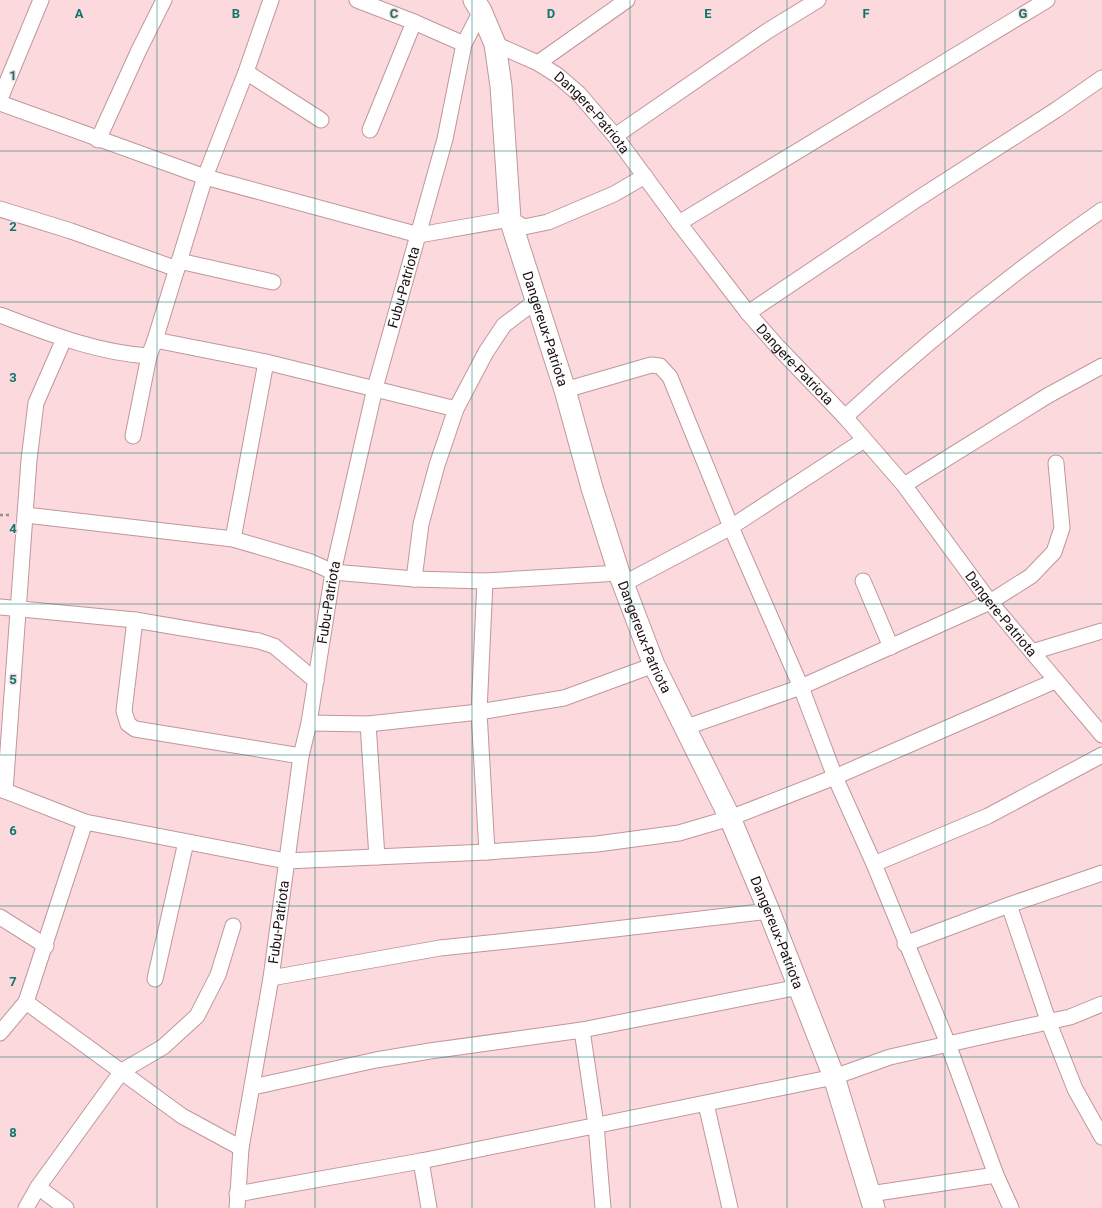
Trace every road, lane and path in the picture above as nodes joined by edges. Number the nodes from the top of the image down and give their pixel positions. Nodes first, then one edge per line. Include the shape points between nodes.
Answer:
1 (41, 0) edge
2 (164, 0) edge
3 (270, 0) edge
4 (357, 0) edge
5 (627, 0) edge
6 (818, 0) edge
7 (1047, 0) edge
8 (478, 5) edge
9 (414, 22) junction
10 (464, 44) junction
11 (495, 44) junction
12 (538, 63) junction
13 (246, 72) junction
14 (1102, 78) edge
15 (0, 99) edge
16 (0, 103) edge
17 (321, 120) dead end
18 (370, 130) dead end
19 (615, 136) junction
20 (98, 140) junction
21 (645, 176) junction
22 (205, 177) junction
23 (0, 208) edge
24 (1102, 210) edge
25 (510, 220) junction
26 (679, 223) junction
27 (419, 234) junction
28 (178, 265) junction
29 (273, 282) dead end
30 (536, 301) junction
31 (748, 313) junction
32 (0, 315) edge
33 (64, 339) junction
34 (155, 340) junction
35 (149, 356) junction
36 (266, 362) junction
37 (1102, 366) edge
38 (375, 388) junction
39 (565, 390) junction
40 (456, 409) junction
41 (845, 417) junction
42 (132, 436) dead end
43 (864, 440) junction
44 (1056, 463) dead end
45 (904, 486) junction
46 (26, 515) junction
47 (731, 528) junction
48 (233, 539) junction
49 (333, 572) junction
50 (414, 579) junction
51 (621, 579) junction
52 (863, 581) dead end
53 (485, 582) junction
54 (990, 602) junction
55 (0, 607) edge
56 (18, 609) junction
57 (135, 620) junction
58 (1102, 631) edge
59 (891, 646) junction
60 (1032, 652) junction
61 (654, 665) junction
62 (316, 681) junction
63 (1055, 681) junction
64 (801, 687) junction
65 (479, 712) junction
66 (309, 722) junction
67 (368, 724) junction
68 (684, 728) junction
69 (1102, 735) edge
70 (1102, 755) edge
71 (301, 756) junction
72 (835, 777) junction
73 (2, 790) edge
74 (730, 818) junction
75 (85, 822) junction
76 (186, 842) junction
77 (487, 852) junction
78 (377, 857) junction
79 (286, 861) junction
80 (874, 864) junction
81 (1102, 873) edge
82 (1009, 905) junction
83 (769, 910) junction
84 (0, 917) edge
85 (233, 926) dead end
86 (905, 944) junction
87 (46, 946) junction
88 (271, 978) junction
89 (155, 980) dead end
90 (799, 987) junction
91 (26, 1002) junction
92 (1102, 1004) edge
93 (1049, 1023) junction
94 (582, 1030) junction
95 (0, 1032) edge
96 (948, 1044) junction
97 (122, 1071) junction
98 (834, 1077) junction
99 (252, 1087) junction
100 (706, 1104) junction
101 (596, 1125) junction
102 (1102, 1137) edge
103 (242, 1148) junction
104 (421, 1161) junction
105 (996, 1176) junction
106 (38, 1187) junction
107 (237, 1201) edge
108 (872, 1204) edge
109 (26, 1208) edge
110 (66, 1208) edge
111 (429, 1208) edge
112 (603, 1208) edge
113 (730, 1208) edge
114 (1011, 1208) edge

1 - 15 street
2 - 20 street
3 - 13 street
4 - 9 street
5 - 12 street
6 - 19 street via 769,30
7 - 26 street
8 - 10 street, Fubu-Patriota
8 - 11 street
9 - 10 street
9 - 18 street
10 - 27 street, Fubu-Patriota via 445,139
11 - 12 street, Dangere-Patriota
11 - 25 street, Dangereux-Patriota via 501,86
12 - 19 street, Dangere-Patriota via 579,94
13 - 17 street
13 - 22 street
14 - 31 street
16 - 20 street
19 - 21 street, Dangere-Patriota
20 - 22 street
21 - 25 street via 614,194 548,222 524,227
21 - 26 street, Dangere-Patriota
22 - 27 street
22 - 28 street
23 - 28 street
24 - 41 street via 926,344
25 - 27 street
25 - 30 street, Dangereux-Patriota
26 - 31 street, Dangere-Patriota
27 - 38 street, Fubu-Patriota
28 - 29 street
28 - 34 street
30 - 39 street, Dangereux-Patriota
30 - 40 street via 504,325 486,352
31 - 41 street, Dangere-Patriota via 776,346
32 - 33 street
33 - 35 street via 116,352
33 - 46 street via 36,403
34 - 35 street
34 - 36 street
35 - 42 street
36 - 38 street
36 - 48 street
37 - 45 street via 1047,396
38 - 40 street
38 - 49 street, Fubu-Patriota
39 - 47 street via 639,367 656,365 665,370
39 - 51 street, Dangereux-Patriota
40 - 50 street via 421,524
41 - 43 street, Dangere-Patriota
43 - 45 street, Dangere-Patriota
43 - 47 street
44 - 54 street via 1062,528 1054,552 1031,576
45 - 54 street, Dangere-Patriota
46 - 48 street
46 - 56 street
47 - 51 street
47 - 64 street
48 - 49 street via 312,562
49 - 50 street
49 - 62 street, Fubu-Patriota
50 - 53 street
51 - 53 street
51 - 61 street, Dangereux-Patriota
52 - 59 street
53 - 65 street
54 - 59 street
54 - 60 street, Dangere-Patriota
55 - 56 street
56 - 57 street
56 - 73 street
57 - 62 street via 259,641 274,646
57 - 71 street via 124,711 128,724 135,729
58 - 60 street
59 - 64 street
60 - 63 street, Dangere-Patriota
61 - 65 street via 564,698
61 - 68 street, Dangereux-Patriota
62 - 66 street, Fubu-Patriota
63 - 69 street, Dangere-Patriota
63 - 72 street
64 - 68 street
64 - 72 street
65 - 67 street
65 - 77 street
66 - 67 street
66 - 71 street, Fubu-Patriota
67 - 78 street
68 - 74 street, Dangereux-Patriota
70 - 80 street via 988,816
71 - 79 street, Fubu-Patriota
72 - 74 street
72 - 80 street
73 - 75 street
74 - 77 street via 690,830 610,842
74 - 83 street, Dangereux-Patriota
75 - 76 street
75 - 87 street
76 - 79 street
76 - 89 street
77 - 78 street
78 - 79 street
79 - 88 street, Fubu-Patriota
80 - 86 street
81 - 82 street
82 - 86 street
82 - 93 street
83 - 88 street via 440,948
83 - 90 street, Dangereux-Patriota
84 - 87 street
85 - 97 street via 218,975 197,1016 163,1047
86 - 96 street
87 - 91 street
88 - 99 street, Fubu-Patriota
90 - 94 street
90 - 98 street, Dangereux-Patriota
91 - 95 street
91 - 97 street
92 - 93 street
93 - 96 street
93 - 102 street via 1075,1089
94 - 99 street via 430,1050
94 - 101 street
96 - 98 street via 873,1062
96 - 105 street
97 - 103 street via 182,1116
97 - 106 street
98 - 100 street
98 - 108 street, Dangereux-Patriota
99 - 103 street, Fubu-Patriota
100 - 101 street
100 - 113 street
101 - 104 street
101 - 112 street
103 - 107 street, Fubu-Patriota
104 - 107 street
104 - 111 street
105 - 108 street
105 - 114 street
106 - 109 street
106 - 110 street

